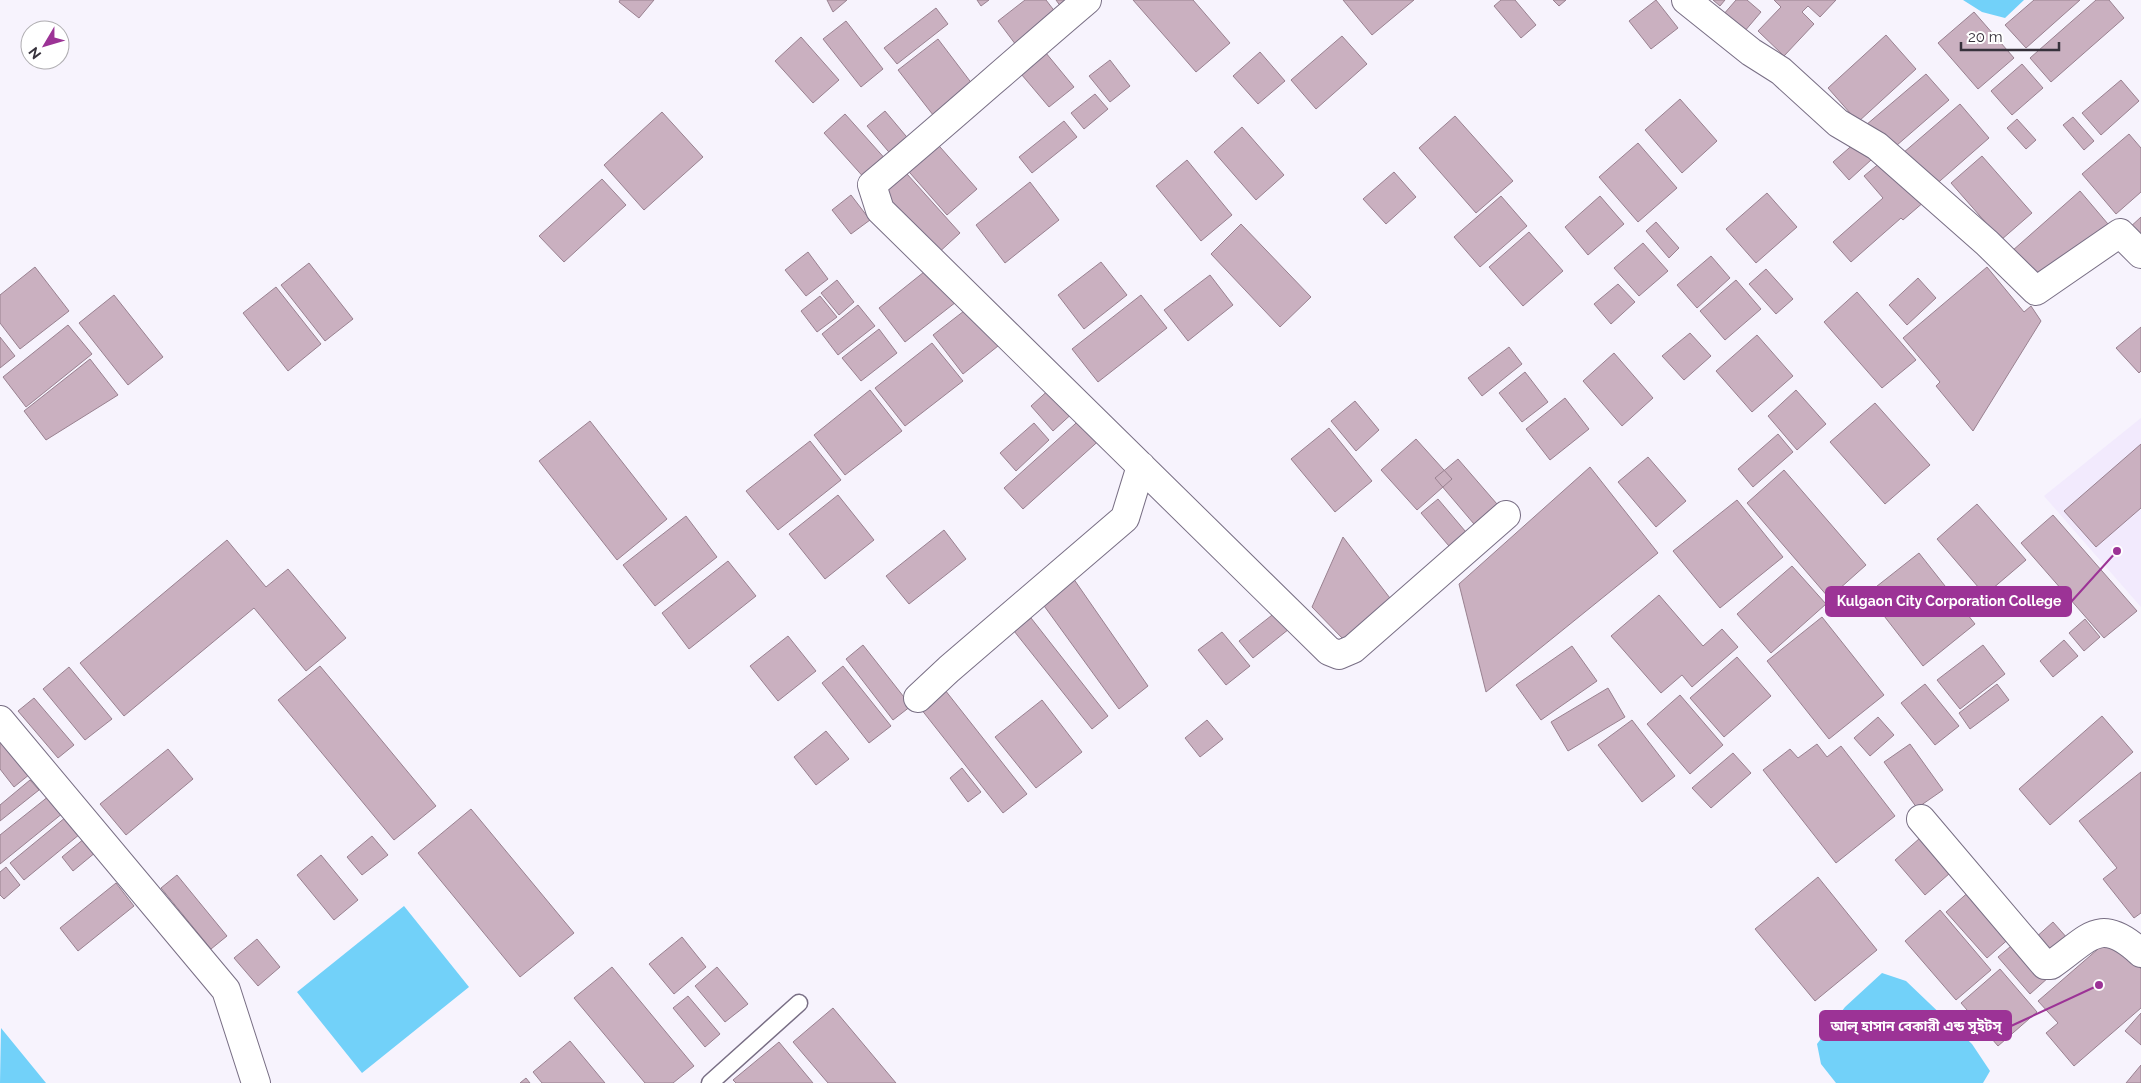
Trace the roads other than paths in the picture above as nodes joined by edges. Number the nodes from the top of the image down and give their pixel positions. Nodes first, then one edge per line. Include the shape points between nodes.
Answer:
1 (1087, 0) edge
2 (1686, 0) edge
3 (2141, 254) edge
4 (1141, 466) junction
5 (1506, 515) dead end
6 (918, 698) dead end
7 (0, 720) edge
8 (1921, 819) dead end
9 (2141, 953) edge
10 (799, 1003) dead end
11 (256, 1083) edge
12 (710, 1083) edge

1 - 4 street via 872,185 880,210
2 - 3 street via 1751,52 1781,71 1838,123 1877,146 2036,291 2120,232
4 - 5 street via 1329,651 1339,655 1353,649
4 - 6 street via 1125,518
7 - 11 street via 226,990
8 - 9 street via 2045,965 2052,965 2090,935 2108,933 2119,936
10 - 12 lane

